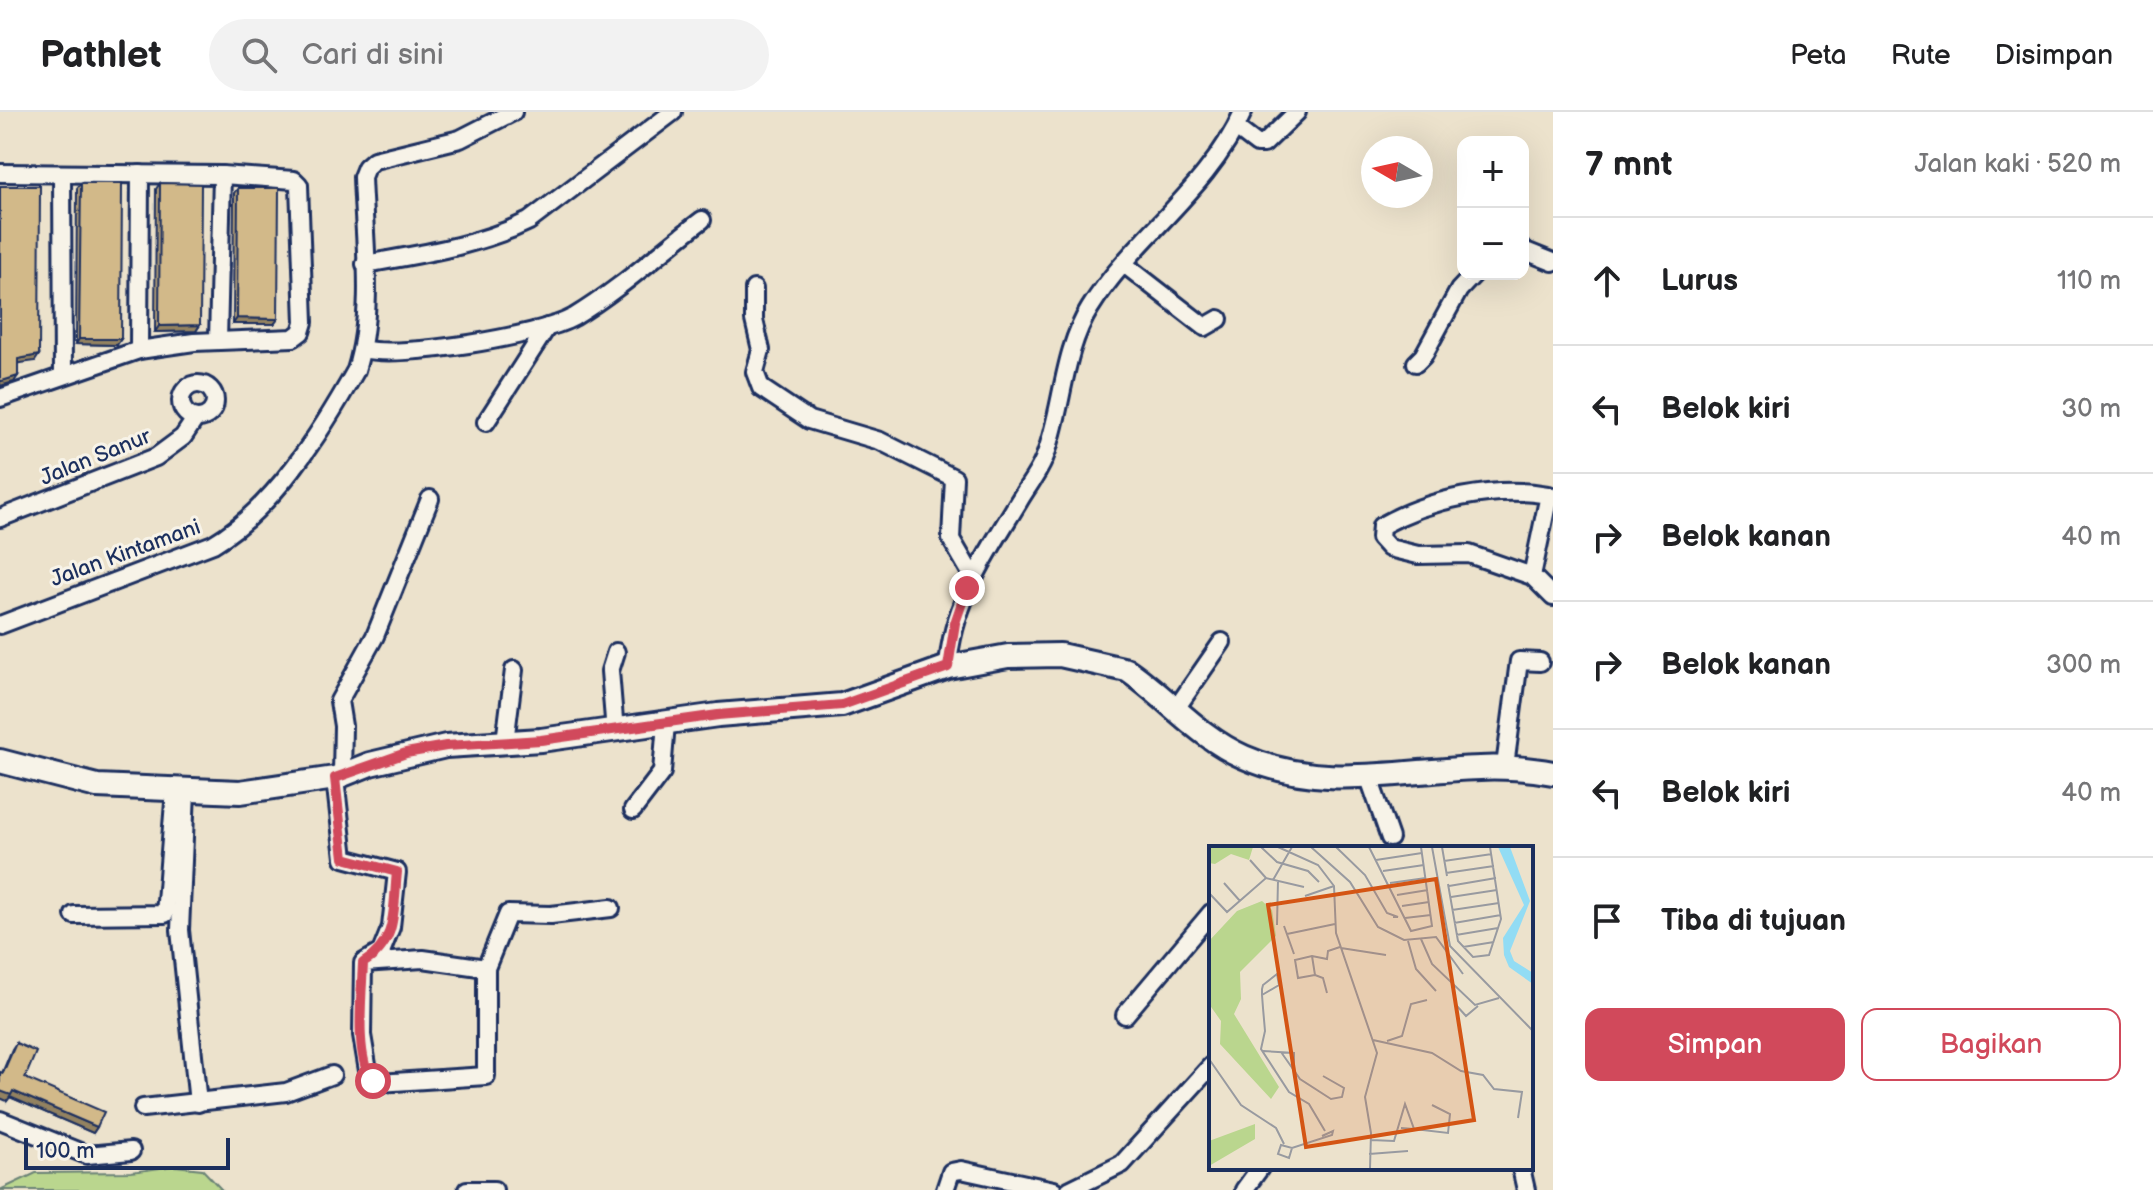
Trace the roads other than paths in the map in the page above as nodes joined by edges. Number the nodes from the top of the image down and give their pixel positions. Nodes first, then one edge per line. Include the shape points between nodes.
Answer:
1 (513, 112) edge
2 (673, 112) edge
3 (1243, 112) edge
4 (1297, 112) edge
5 (1236, 128) junction
6 (0, 173) edge
7 (62, 174) junction
8 (140, 174) junction
9 (222, 175) junction
10 (702, 220) dead end
11 (1529, 252) edge
12 (1553, 262) edge
13 (365, 264) junction
14 (1124, 264) junction
15 (1468, 280) edge
16 (754, 289) dead end
17 (1219, 319) dead end
18 (547, 327) junction
19 (218, 341) junction
20 (363, 349) junction
21 (139, 350) junction
22 (1416, 363) dead end
23 (63, 374) junction
24 (0, 398) edge
25 (195, 419) dead end
26 (486, 422) dead end
27 (1551, 490) edge
28 (430, 499) dead end
29 (0, 518) edge
30 (1532, 576) junction
31 (973, 577) junction
32 (1553, 597) edge
33 (0, 625) edge
34 (1222, 642) dead end
35 (616, 652) dead end
36 (1540, 662) dead end
37 (948, 667) junction
38 (514, 670) dead end
39 (1175, 710) junction
40 (666, 723) junction
41 (615, 732) junction
42 (505, 742) junction
43 (0, 761) edge
44 (1505, 766) junction
45 (1553, 773) edge
46 (338, 776) junction
47 (1369, 778) junction
48 (180, 791) junction
49 (633, 810) dead end
50 (1390, 838) dead end
51 (611, 908) dead end
52 (74, 915) dead end
53 (1209, 915) edge
54 (363, 963) junction
55 (486, 968) junction
56 (1125, 1015) dead end
57 (1209, 1068) edge
58 (332, 1075) dead end
59 (198, 1103) junction
60 (143, 1108) dead end
61 (0, 1120) edge
62 (131, 1151) dead end
63 (1259, 1170) edge
64 (1521, 1170) edge
65 (467, 1190) edge
66 (494, 1190) edge
67 (945, 1190) edge
68 (1054, 1190) edge
69 (1069, 1190) edge
70 (1244, 1190) edge
71 (1526, 1190) edge

1 - 13 street via 460,139 374,160 366,167
2 - 13 street via 529,221 504,234
3 - 5 street
4 - 5 street via 1264,144
5 - 14 street via 1209,170
6 - 7 street
7 - 8 street
7 - 23 street
8 - 9 street
8 - 21 street
9 - 19 street
9 - 19 street via 287,178 299,185 304,322 293,338
10 - 18 street via 573,317
11 - 12 street
13 - 20 street
14 - 17 street via 1205,327
14 - 31 street via 1080,328 1043,462
15 - 22 street
16 - 31 street via 761,350 755,372 761,388 809,420 880,441 954,478 951,539
18 - 20 street via 418,352
18 - 26 street
19 - 21 street
20 - 33 street, Jalan Kintamani via 342,396 244,524 213,544
21 - 23 street
23 - 24 street
25 - 29 street, Jalan Sanur via 183,437 156,457
27 - 30 street
27 - 30 street via 1481,495 1405,513 1381,526 1380,538 1389,548 1418,555 1469,554
28 - 46 street via 375,636 339,701 343,726
30 - 32 street
31 - 37 street via 960,606
34 - 39 street
35 - 41 street via 610,671
36 - 44 street via 1519,661
37 - 39 street via 1033,654 1111,663 1147,684
37 - 40 street via 842,705
38 - 42 street
39 - 47 street via 1228,748 1273,768 1300,775
40 - 41 street
40 - 49 street via 662,772
41 - 42 street
42 - 46 street via 423,749
43 - 48 street via 81,784
44 - 45 street
44 - 47 street
46 - 48 street via 240,792
46 - 54 street via 344,858 397,872 391,927 381,952
47 - 50 street
48 - 52 street via 165,914
48 - 59 street via 180,930
51 - 55 street via 508,914
53 - 56 street
54 - 55 street via 423,959
54 - 55 street via 365,1066 379,1083 486,1076
57 - 69 street via 1122,1164
58 - 59 street via 286,1092
59 - 60 street
61 - 62 street via 87,1155
63 - 70 street
64 - 71 street
65 - 66 street
67 - 68 street via 951,1172 961,1170

